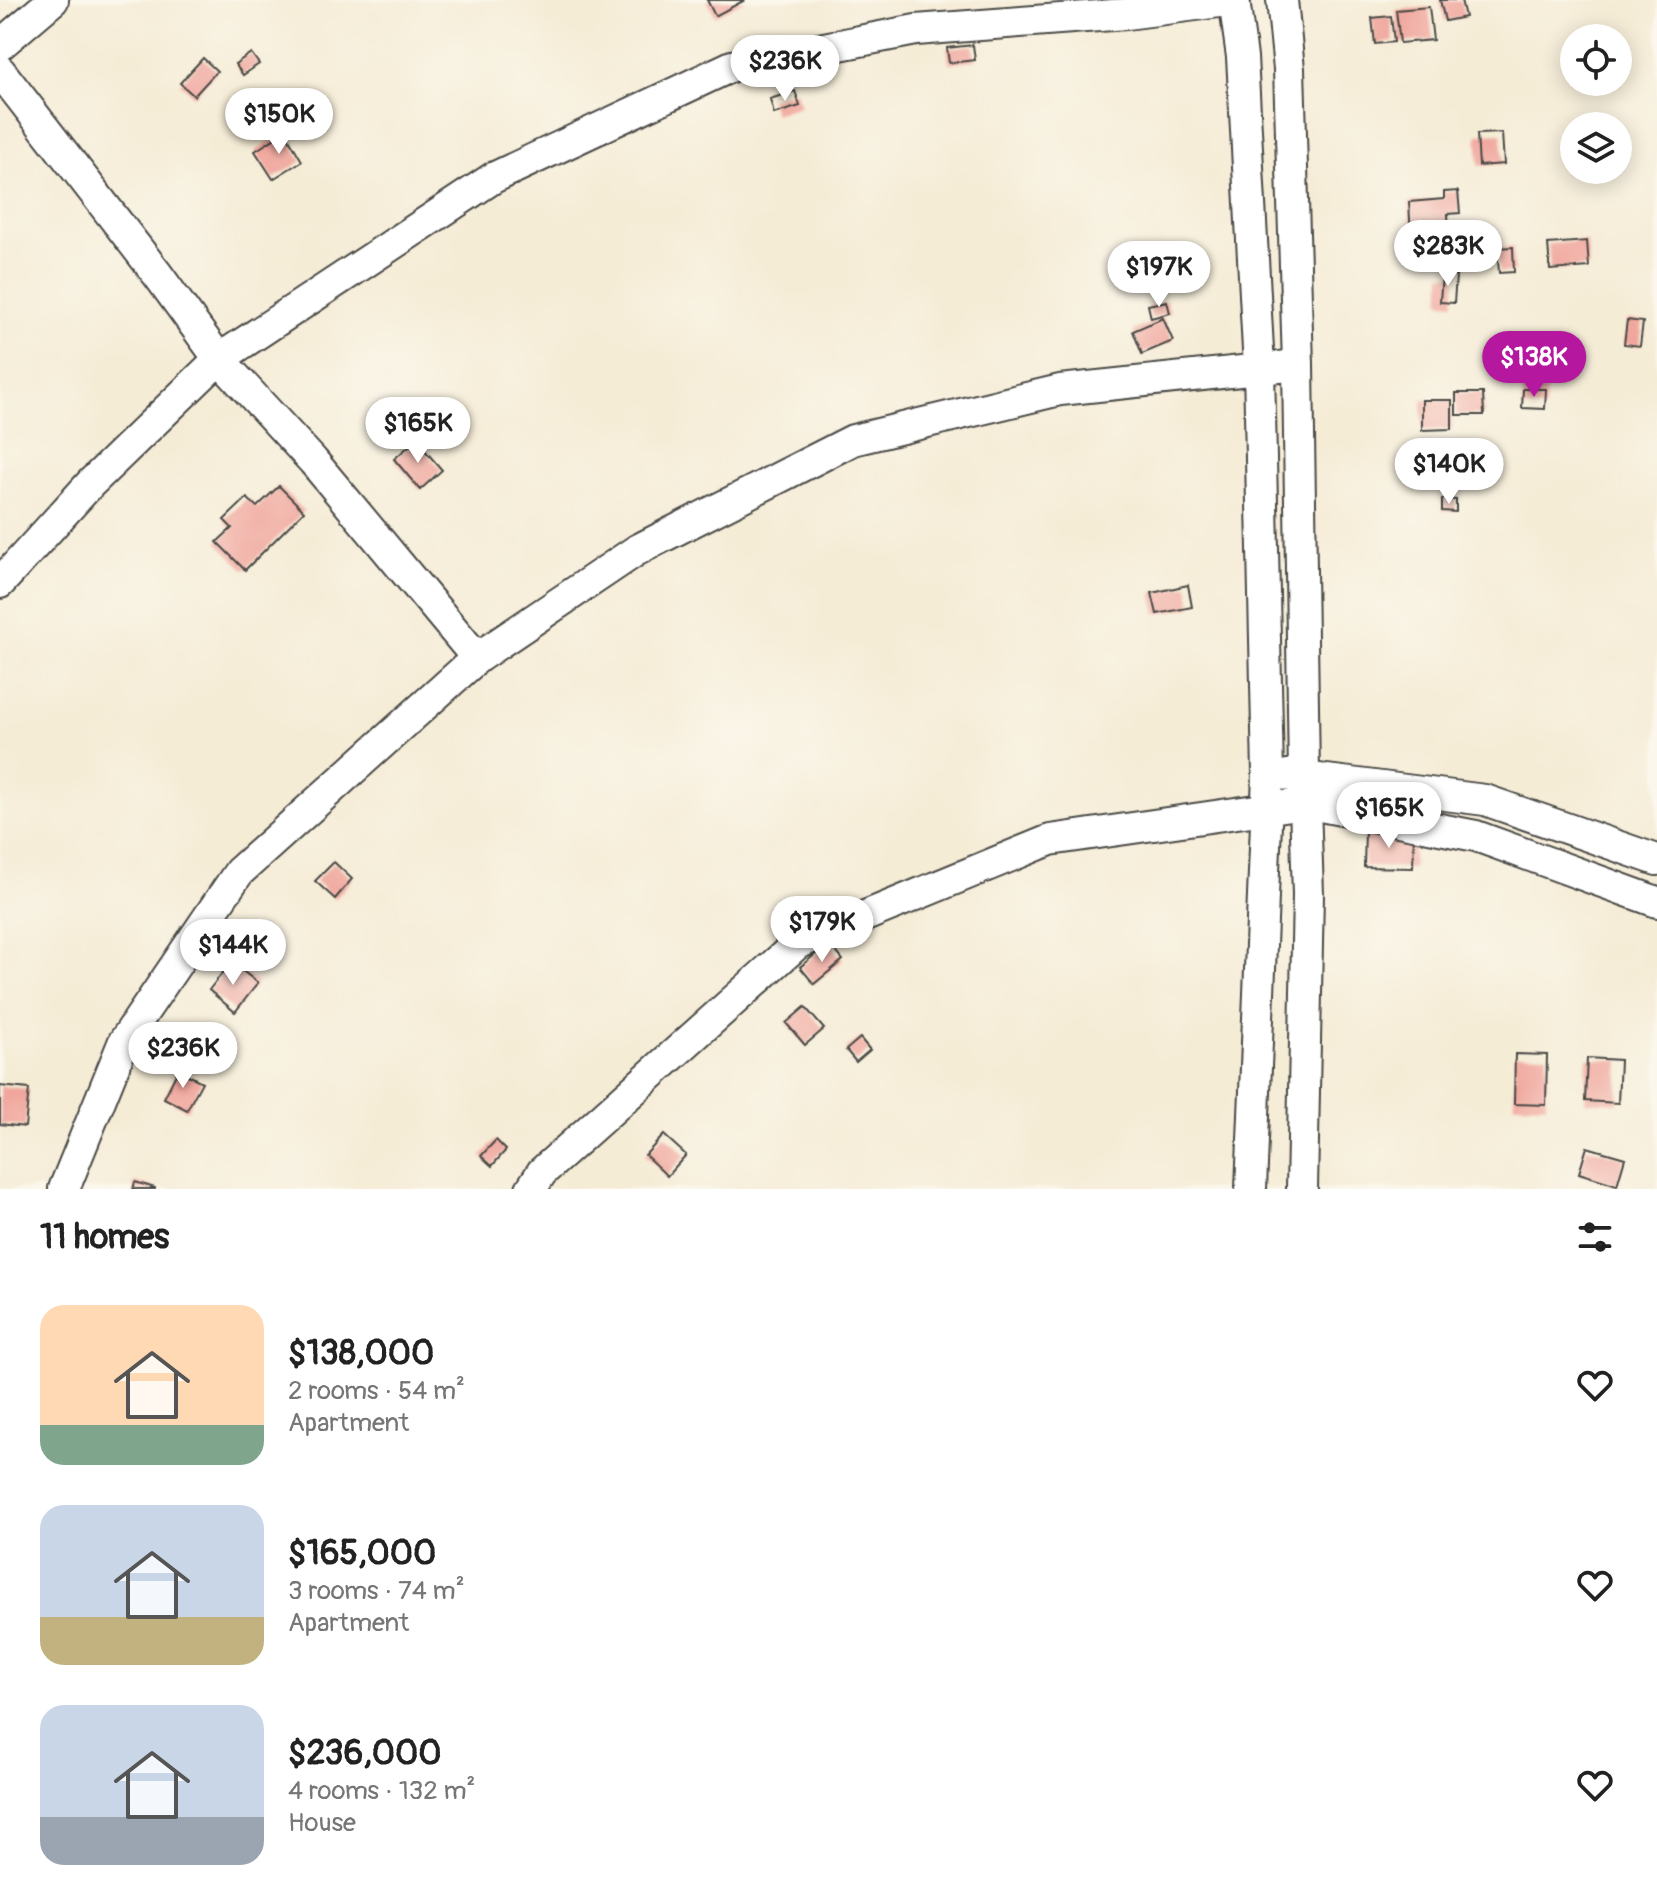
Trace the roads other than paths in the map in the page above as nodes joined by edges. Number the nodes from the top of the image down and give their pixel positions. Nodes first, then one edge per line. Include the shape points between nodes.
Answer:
1 (53, 0) edge
2 (1235, 0) edge
3 (1282, 0) edge
4 (0, 45) edge
5 (0, 71) edge
6 (219, 359) junction
7 (1298, 365) junction
8 (1259, 368) junction
9 (0, 583) edge
10 (477, 658) junction
11 (1268, 774) junction
12 (1304, 789) junction
13 (1268, 806) junction
14 (1657, 860) edge
15 (1657, 902) edge
16 (64, 1189) edge
17 (531, 1189) edge
18 (1251, 1189) edge
19 (1302, 1189) edge

1 - 4 street
2 - 6 street via 916,30 732,66 493,178
2 - 8 street
3 - 7 street
5 - 6 street
6 - 9 street via 91,483
6 - 10 street via 313,461
7 - 8 street
7 - 12 street
8 - 10 street via 1060,390 853,440 637,550
8 - 11 street
10 - 16 street via 239,872 124,1041
11 - 12 street
11 - 13 street
12 - 13 street
12 - 14 street via 1485,800
12 - 15 street via 1476,836
12 - 19 street via 1308,894
13 - 17 street via 1050,840 797,944 542,1172
13 - 18 street

